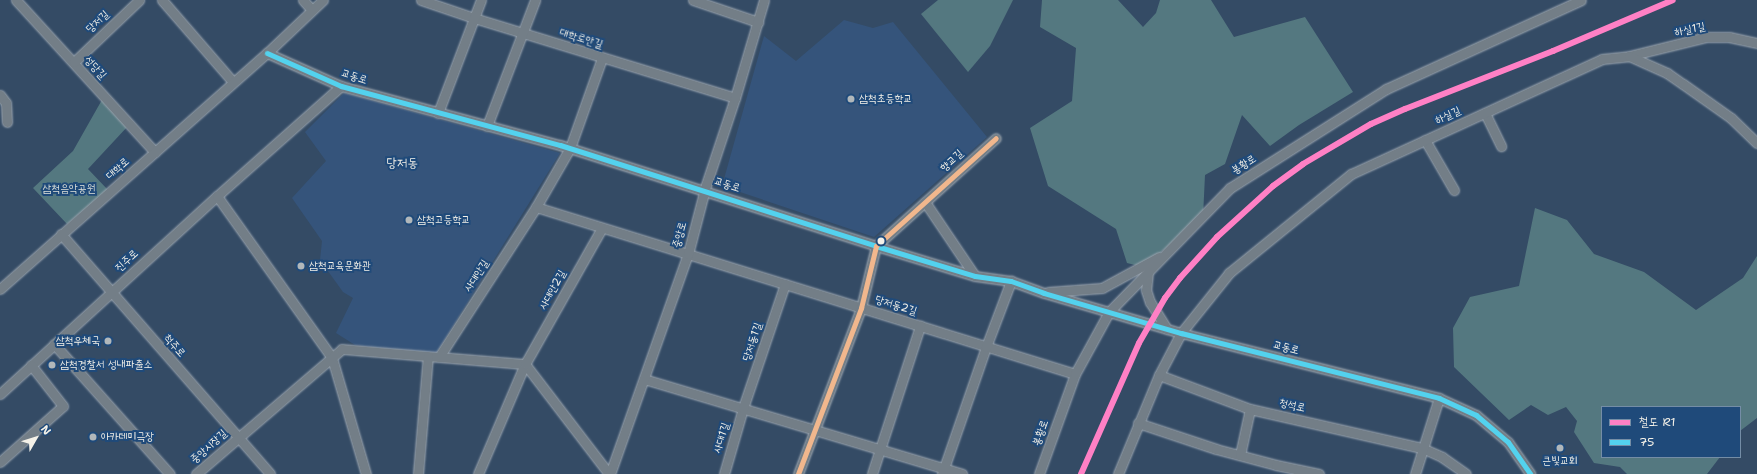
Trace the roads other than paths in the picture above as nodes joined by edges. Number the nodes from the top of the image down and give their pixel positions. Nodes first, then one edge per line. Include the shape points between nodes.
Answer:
1 (16, 0) edge
2 (139, 0) edge
3 (162, 0) edge
4 (303, 0) edge
5 (322, 0) edge
6 (421, 0) edge
7 (481, 0) edge
8 (535, 0) edge
9 (693, 0) edge
10 (764, 0) edge
11 (1581, 0) edge
12 (312, 10) junction
13 (474, 18) junction
14 (758, 22) junction
15 (524, 34) junction
16 (1757, 43) edge
17 (267, 53) junction
18 (1629, 56) junction
19 (602, 58) junction
20 (74, 62) junction
21 (233, 82) junction
22 (341, 86) junction
23 (0, 95) edge
24 (735, 98) junction
25 (438, 113) junction
26 (1485, 113) junction
27 (8, 122) dead end
28 (487, 126) junction
29 (996, 138) dead end
30 (1425, 140) junction
31 (1757, 143) edge
32 (1501, 146) dead end
33 (570, 148) junction
34 (155, 152) junction
35 (1454, 190) dead end
36 (705, 191) junction
37 (217, 196) junction
38 (925, 202) junction
39 (536, 207) junction
40 (602, 228) junction
41 (60, 234) junction
42 (876, 246) junction
43 (1166, 253) junction
44 (688, 254) junction
45 (1148, 272) junction
46 (975, 276) junction
47 (1012, 281) junction
48 (785, 284) junction
49 (0, 289) edge
50 (110, 292) junction
51 (1044, 293) junction
52 (861, 308) junction
53 (1109, 312) junction
54 (920, 326) junction
55 (1167, 329) junction
56 (1181, 333) junction
57 (54, 344) junction
58 (986, 346) junction
59 (428, 356) junction
60 (439, 357) junction
61 (332, 358) junction
62 (525, 364) junction
63 (31, 365) junction
64 (1075, 374) junction
65 (1159, 375) junction
66 (644, 379) junction
67 (0, 394) edge
68 (1439, 398) junction
69 (743, 408) junction
70 (1250, 409) junction
71 (1138, 423) junction
72 (814, 429) junction
73 (237, 437) junction
74 (1422, 448) junction
75 (881, 449) junction
76 (1240, 456) junction
77 (0, 462) edge
78 (943, 471) edge
79 (170, 474) edge
80 (196, 474) edge
81 (270, 474) edge
82 (366, 474) edge
83 (418, 474) edge
84 (478, 474) edge
85 (609, 474) edge
86 (724, 474) edge
87 (798, 474) edge
88 (872, 474) edge
89 (962, 474) edge
90 (1039, 474) edge
91 (1118, 474) edge
92 (1319, 474) edge
93 (1415, 474) edge
94 (1466, 474) edge
95 (1530, 474) edge

1 - 20 street, 성당길
2 - 20 street, 당저길
3 - 21 street
4 - 12 street
5 - 12 street, 대학로
6 - 13 street, 대학로안길
7 - 13 street
8 - 15 street
9 - 14 street
10 - 14 street, 중앙로
11 - 43 street, 봉황로 via 1386,89 1230,188
12 - 17 street, 대학로
13 - 15 street, 대학로안길
13 - 25 street
14 - 24 street, 중앙로
15 - 19 street, 대학로안길
15 - 28 street
16 - 18 street, 하실1길 via 1729,37 1706,37
17 - 21 street, 대학로
17 - 22 street, 교동로
18 - 26 street, 하실길 via 1602,59
18 - 31 street via 1667,73 1731,118
19 - 24 street, 대학로안길
19 - 33 street
20 - 34 street, 성당길
21 - 34 street, 대학로
22 - 25 street, 교동로
22 - 37 street, 진주로
23 - 27 street via 6,103
24 - 36 street, 중앙로
25 - 28 street, 교동로
26 - 30 street, 하실길
26 - 32 street
28 - 33 street, 교동로
29 - 38 street, 향교길
30 - 35 street
30 - 56 street, 하실길 via 1351,174 1230,273
33 - 36 street, 교동로
33 - 39 street
34 - 41 street, 대학로
36 - 42 street, 교동로
36 - 44 street, 중앙로
37 - 50 street, 진주로
37 - 61 street
38 - 42 street, 향교길
38 - 46 street
39 - 40 street
39 - 60 street, 사대안길
40 - 44 street
40 - 62 street, 사대안2길
41 - 49 street, 대학로
41 - 50 street, 척주로
42 - 46 street, 교동로
42 - 52 street
43 - 45 street, 봉황로
43 - 51 street via 1102,288
44 - 48 street, 당저동2길
44 - 66 street, 중앙로
45 - 53 street, 봉황로
45 - 55 street via 1146,290 1150,302
46 - 47 street, 교동로
47 - 51 street, 교동로
47 - 58 street
48 - 52 street, 당저동2길
48 - 69 street, 당저동1길
50 - 57 street, 진주로
50 - 73 street, 척주로
51 - 53 street, 교동로
52 - 54 street, 당저동2길
52 - 72 street
53 - 55 street, 교동로
53 - 64 street, 봉황로
54 - 58 street, 당저동2길
54 - 75 street
55 - 56 street, 교동로
56 - 65 street
56 - 68 street, 교동로
57 - 63 street, 진주로
57 - 79 street
58 - 64 street, 당저동2길
58 - 78 street
59 - 60 street
59 - 61 street via 342,349
59 - 83 street
60 - 62 street
61 - 73 street
61 - 82 street
62 - 84 street
62 - 85 street
63 - 67 street, 진주로
63 - 77 street via 63,406
64 - 90 street, 봉황로
65 - 70 street, 청석로
65 - 71 street
66 - 69 street
66 - 85 street, 중앙로
68 - 74 street
68 - 95 street, 교동로 via 1476,415 1508,442
69 - 72 street
69 - 86 street, 사대1길
70 - 74 street, 청석로
70 - 76 street
71 - 76 street
71 - 91 street
72 - 75 street
72 - 87 street
73 - 80 street, 중앙시장길
73 - 81 street, 척주로
74 - 93 street
74 - 94 street, 청석로 via 1442,457
75 - 78 street
75 - 88 street
76 - 92 street
78 - 89 street

